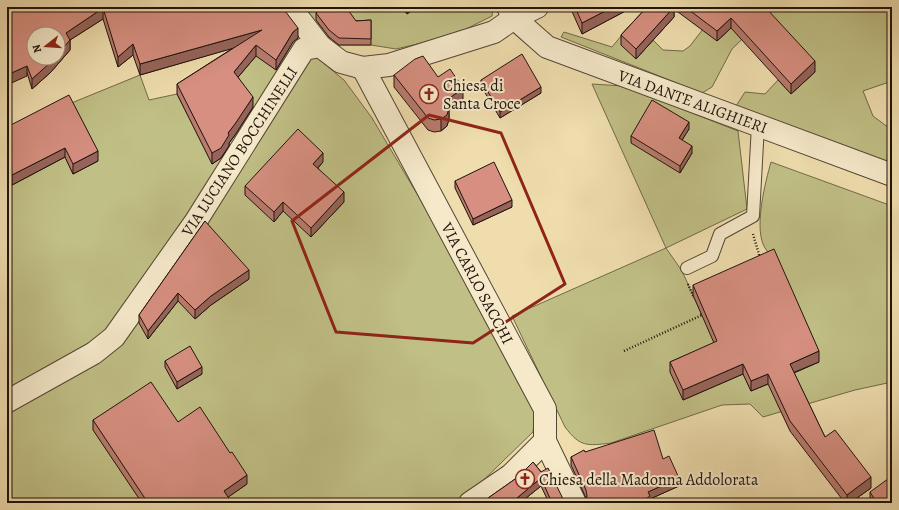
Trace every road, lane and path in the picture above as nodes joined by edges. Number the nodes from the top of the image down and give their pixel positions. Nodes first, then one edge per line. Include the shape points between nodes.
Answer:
1 (290, 7) edge
2 (537, 7) edge
3 (511, 13) edge
4 (320, 46) junction
5 (363, 68) junction
6 (758, 125) junction
7 (892, 175) edge
8 (749, 218) junction
9 (760, 259) edge
10 (687, 268) joint
11 (696, 302) edge
12 (699, 308) edge
13 (624, 351) dead end
14 (8, 401) dead end
15 (545, 442) junction
16 (470, 503) edge
17 (575, 503) edge

1 - 4 street
2 - 3 street
3 - 5 street via 494,32 389,65
3 - 6 street, VIA DANTE ALIGHIERI via 547,47
4 - 5 street via 341,62
4 - 14 street, VIA LUCIANO BOCCHINELLI via 304,49 196,221 114,337 94,353
5 - 15 street, VIA CARLO SACCHI via 545,409
6 - 7 street, VIA DANTE ALIGHIERI
6 - 8 lane via 754,216
8 - 9 path
8 - 10 lane via 720,234 712,256
10 - 11 path via 682,271
12 - 13 path via 702,315
15 - 16 street via 511,476
15 - 17 street, VIA CARLO SACCHI

